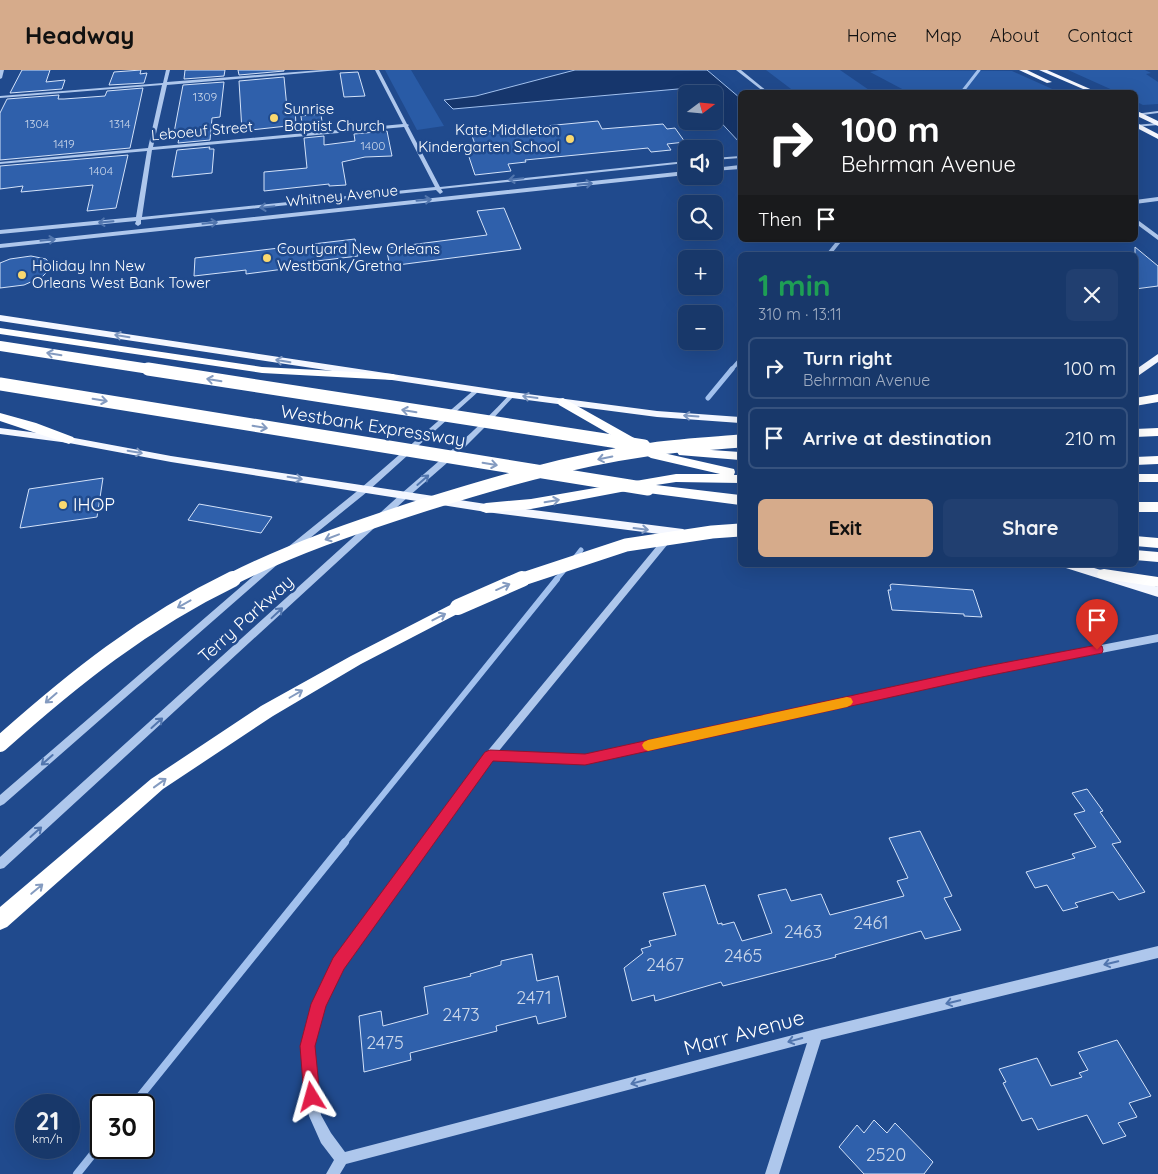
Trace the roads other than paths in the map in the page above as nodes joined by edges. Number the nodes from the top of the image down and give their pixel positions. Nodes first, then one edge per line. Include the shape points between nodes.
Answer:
1 (2, 70) edge
2 (168, 70) edge
3 (337, 70) edge
4 (377, 70) edge
5 (738, 70) edge
6 (1022, 70) edge
7 (1042, 70) edge
8 (0, 78) edge
9 (165, 84) junction
10 (1059, 86) dead end
11 (763, 90) edge
12 (1089, 90) edge
13 (0, 97) edge
14 (1158, 112) edge
15 (1138, 114) edge
16 (1138, 114) edge
17 (1158, 124) edge
18 (407, 125) junction
19 (1138, 125) edge
20 (1138, 126) edge
21 (1158, 137) edge
22 (150, 149) junction
23 (738, 156) edge
24 (723, 158) edge
25 (0, 163) edge
26 (678, 163) edge
27 (738, 167) edge
28 (723, 169) edge
29 (678, 174) edge
30 (440, 188) junction
31 (441, 199) junction
32 (1158, 199) edge
33 (1138, 202) edge
34 (139, 219) junction
35 (1138, 222) edge
36 (137, 231) junction
37 (0, 232) edge
38 (1158, 238) edge
39 (0, 246) edge
40 (0, 318) edge
41 (0, 331) edge
42 (0, 346) edge
43 (1158, 357) edge
44 (1138, 373) edge
45 (393, 377) junction
46 (0, 384) edge
47 (477, 390) junction
48 (512, 395) junction
49 (1154, 399) edge
50 (563, 402) junction
51 (1138, 402) edge
52 (0, 417) edge
53 (738, 420) edge
54 (0, 431) edge
55 (1158, 432) edge
56 (1138, 433) edge
57 (69, 440) junction
58 (738, 441) edge
59 (738, 456) edge
60 (1158, 460) edge
61 (1138, 461) edge
62 (738, 476) edge
63 (738, 477) edge
64 (1138, 478) edge
65 (1158, 478) edge
66 (364, 490) junction
67 (405, 495) junction
68 (738, 500) edge
69 (1138, 506) edge
70 (1158, 507) edge
71 (486, 508) junction
72 (738, 530) edge
73 (672, 533) junction
74 (738, 537) edge
75 (1138, 541) edge
76 (1158, 543) edge
77 (1138, 556) edge
78 (1158, 557) edge
79 (1078, 567) edge
80 (1104, 574) junction
81 (1158, 582) edge
82 (1158, 592) edge
83 (1158, 638) edge
84 (0, 744) edge
85 (490, 756) junction
86 (0, 801) edge
87 (0, 864) edge
88 (0, 920) edge
89 (1158, 952) edge
90 (816, 1035) junction
91 (342, 1159) junction
92 (334, 1174) edge
93 (772, 1174) edge

1 - 8 street
2 - 9 street
3 - 9 street
4 - 18 street
5 - 11 street
6 - 10 main road
7 - 12 main road
9 - 13 street
9 - 22 street
14 - 15 street
16 - 17 main road
17 - 19 street
18 - 22 street, Leboeuf Street
18 - 30 street
20 - 21 main road
22 - 25 street, Leboeuf Street
22 - 34 street
23 - 24 street
26 -> 30 street, Whitney Avenue
27 - 28 street
31 -> 29 street, Whitney Avenue
30 - 31 street
30 -> 34 street, Whitney Avenue
36 -> 31 street, Whitney Avenue
32 - 33 street
34 - 36 street
34 -> 37 street, Whitney Avenue
35 - 38 street
39 -> 36 street, Whitney Avenue
45 -> 40 main road
41 - 45 highway via 262,370
59 -> 42 highway, Westbank Expressway, bridge via 683,452
43 - 44 main road
45 - 47 main road
46 -> 68 highway, Westbank Expressway, bridge via 638,488
47 - 48 main road
47 - 66 street, Terry Parkway
50 -> 48 main road
67 -> 48 street, Terry Parkway via 493,417
49 - 51 highway
53 -> 50 main road
50 - 62 highway via 655,455
52 - 57 highway
54 - 57 main road
55 - 56 highway
57 -> 66 main road
58 -> 84 highway, bridge via 679,445 550,470 439,500 266,562 182,605 122,643 57,693
60 - 61 highway
71 -> 63 highway via 575,498 676,478
64 - 65 highway
66 - 67 main road
66 -> 86 street, Terry Parkway via 319,525
67 - 71 main road
87 -> 67 street, Terry Parkway
69 - 70 highway
71 -> 73 main road
88 -> 72 highway, bridge via 157,784 266,711 356,660 458,607 526,577 626,545
73 - 74 main road
73 - 85 street
75 - 76 highway
77 - 78 highway
79 - 80 main road
80 - 81 highway
80 - 82 main road
83 - 85 street via 982,672 585,760
85 - 91 street via 338,963 319,1004 308,1046 309,1078 315,1116
89 -> 90 street, Marr Avenue
90 -> 91 street, Marr Avenue
90 - 93 street
91 - 92 street

